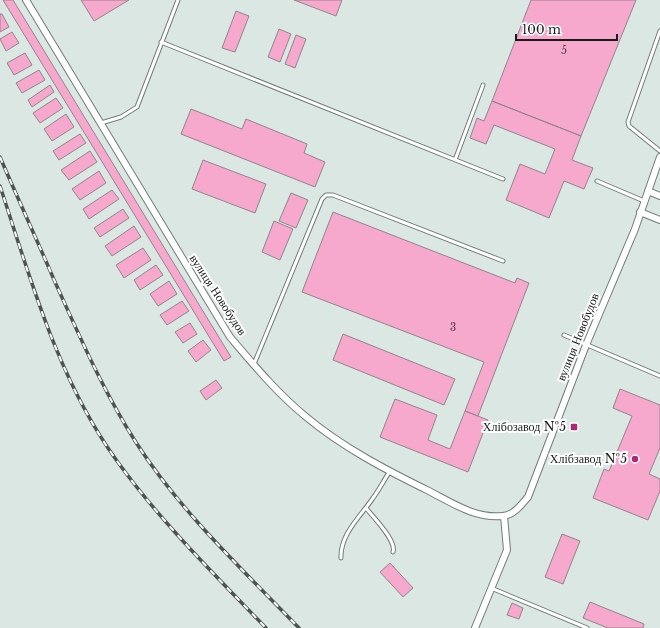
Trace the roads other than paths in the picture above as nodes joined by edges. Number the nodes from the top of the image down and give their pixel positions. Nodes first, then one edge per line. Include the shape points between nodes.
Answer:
1 (26, 0) edge
2 (178, 0) edge
3 (660, 31) edge
4 (161, 42) junction
5 (483, 85) dead end
6 (101, 123) junction
7 (660, 151) edge
8 (660, 157) edge
9 (455, 160) junction
10 (503, 179) dead end
11 (597, 181) dead end
12 (648, 191) junction
13 (660, 196) edge
14 (644, 201) junction
15 (640, 212) junction
16 (660, 220) edge
17 (503, 261) dead end
18 (564, 335) dead end
19 (586, 345) junction
20 (254, 364) junction
21 (660, 376) edge
22 (390, 471) junction
23 (366, 508) junction
24 (504, 516) junction
25 (394, 552) dead end
26 (341, 558) dead end
27 (491, 588) junction
28 (475, 628) edge
29 (587, 628) edge

1 - 6 street, вулиця Новобудов
2 - 4 lane
3 - 7 lane via 628,119 629,126
4 - 6 lane via 138,108
4 - 9 lane
5 - 9 lane
6 - 20 street, вулиця Новобудов via 230,337
8 - 12 street, вулиця Новобудов
9 - 10 lane
11 - 14 lane
12 - 13 street
12 - 14 street, вулиця Новобудов
14 - 15 street, вулиця Новобудов
15 - 16 street
15 - 19 street, вулиця Новобудов
17 - 20 lane via 333,195 326,195
18 - 19 lane
19 - 21 lane
19 - 24 street, вулиця Новобудов via 528,496 518,509
20 - 22 street, вулиця Новобудов via 304,416 344,445
22 - 23 lane
22 - 24 street, вулиця Новобудов via 466,510 487,516
23 - 25 lane via 394,545
23 - 26 lane via 346,534
24 - 27 street via 506,550
27 - 28 street
27 - 29 lane

